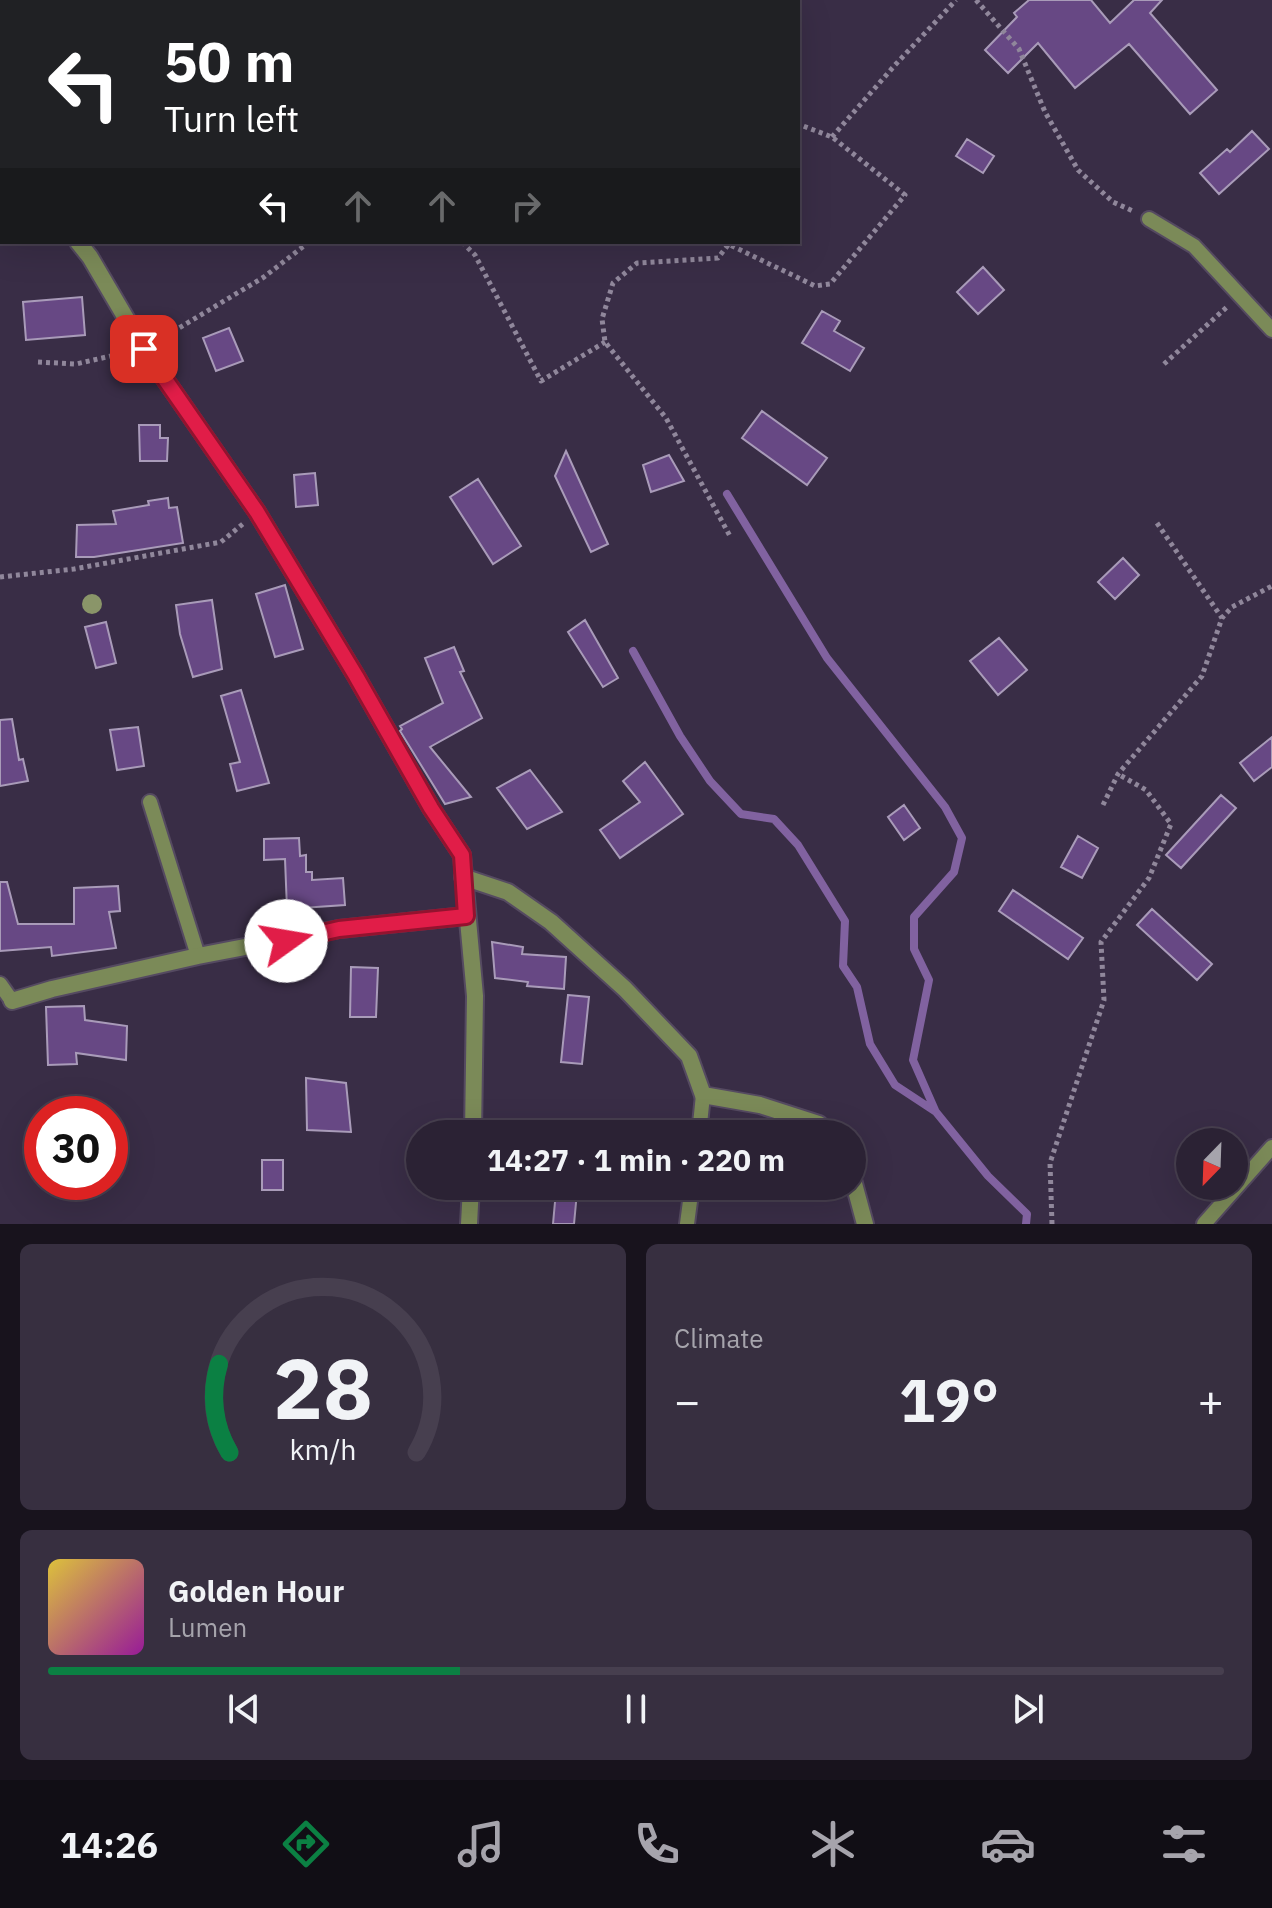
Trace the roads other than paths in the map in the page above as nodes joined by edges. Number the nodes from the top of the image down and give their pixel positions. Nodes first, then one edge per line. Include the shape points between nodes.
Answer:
1 (1149, 219) road end
2 (80, 244) edge
3 (1272, 330) edge
4 (150, 802) dead end
5 (463, 877) junction
6 (466, 916) junction
7 (198, 956) junction
8 (0, 984) edge
9 (12, 1001) joint
10 (703, 1095) junction
11 (473, 1120) edge
12 (700, 1120) edge
13 (807, 1120) edge
14 (1272, 1147) edge
15 (470, 1200) edge
16 (690, 1200) edge
17 (858, 1200) edge
18 (469, 1224) edge
19 (687, 1224) edge
20 (865, 1224) edge
21 (1204, 1224) edge

1 - 3 lane via 1194,246
2 - 5 street via 144,349 257,512 462,855
4 - 7 lane
5 - 6 street
5 - 10 street via 508,892 551,922 625,989 689,1056
6 - 7 street via 339,929
6 - 11 street via 475,996
7 - 9 street
8 - 9 lane
10 - 12 lane
10 - 13 street
14 - 21 lane
15 - 18 street
16 - 19 lane
17 - 20 street

